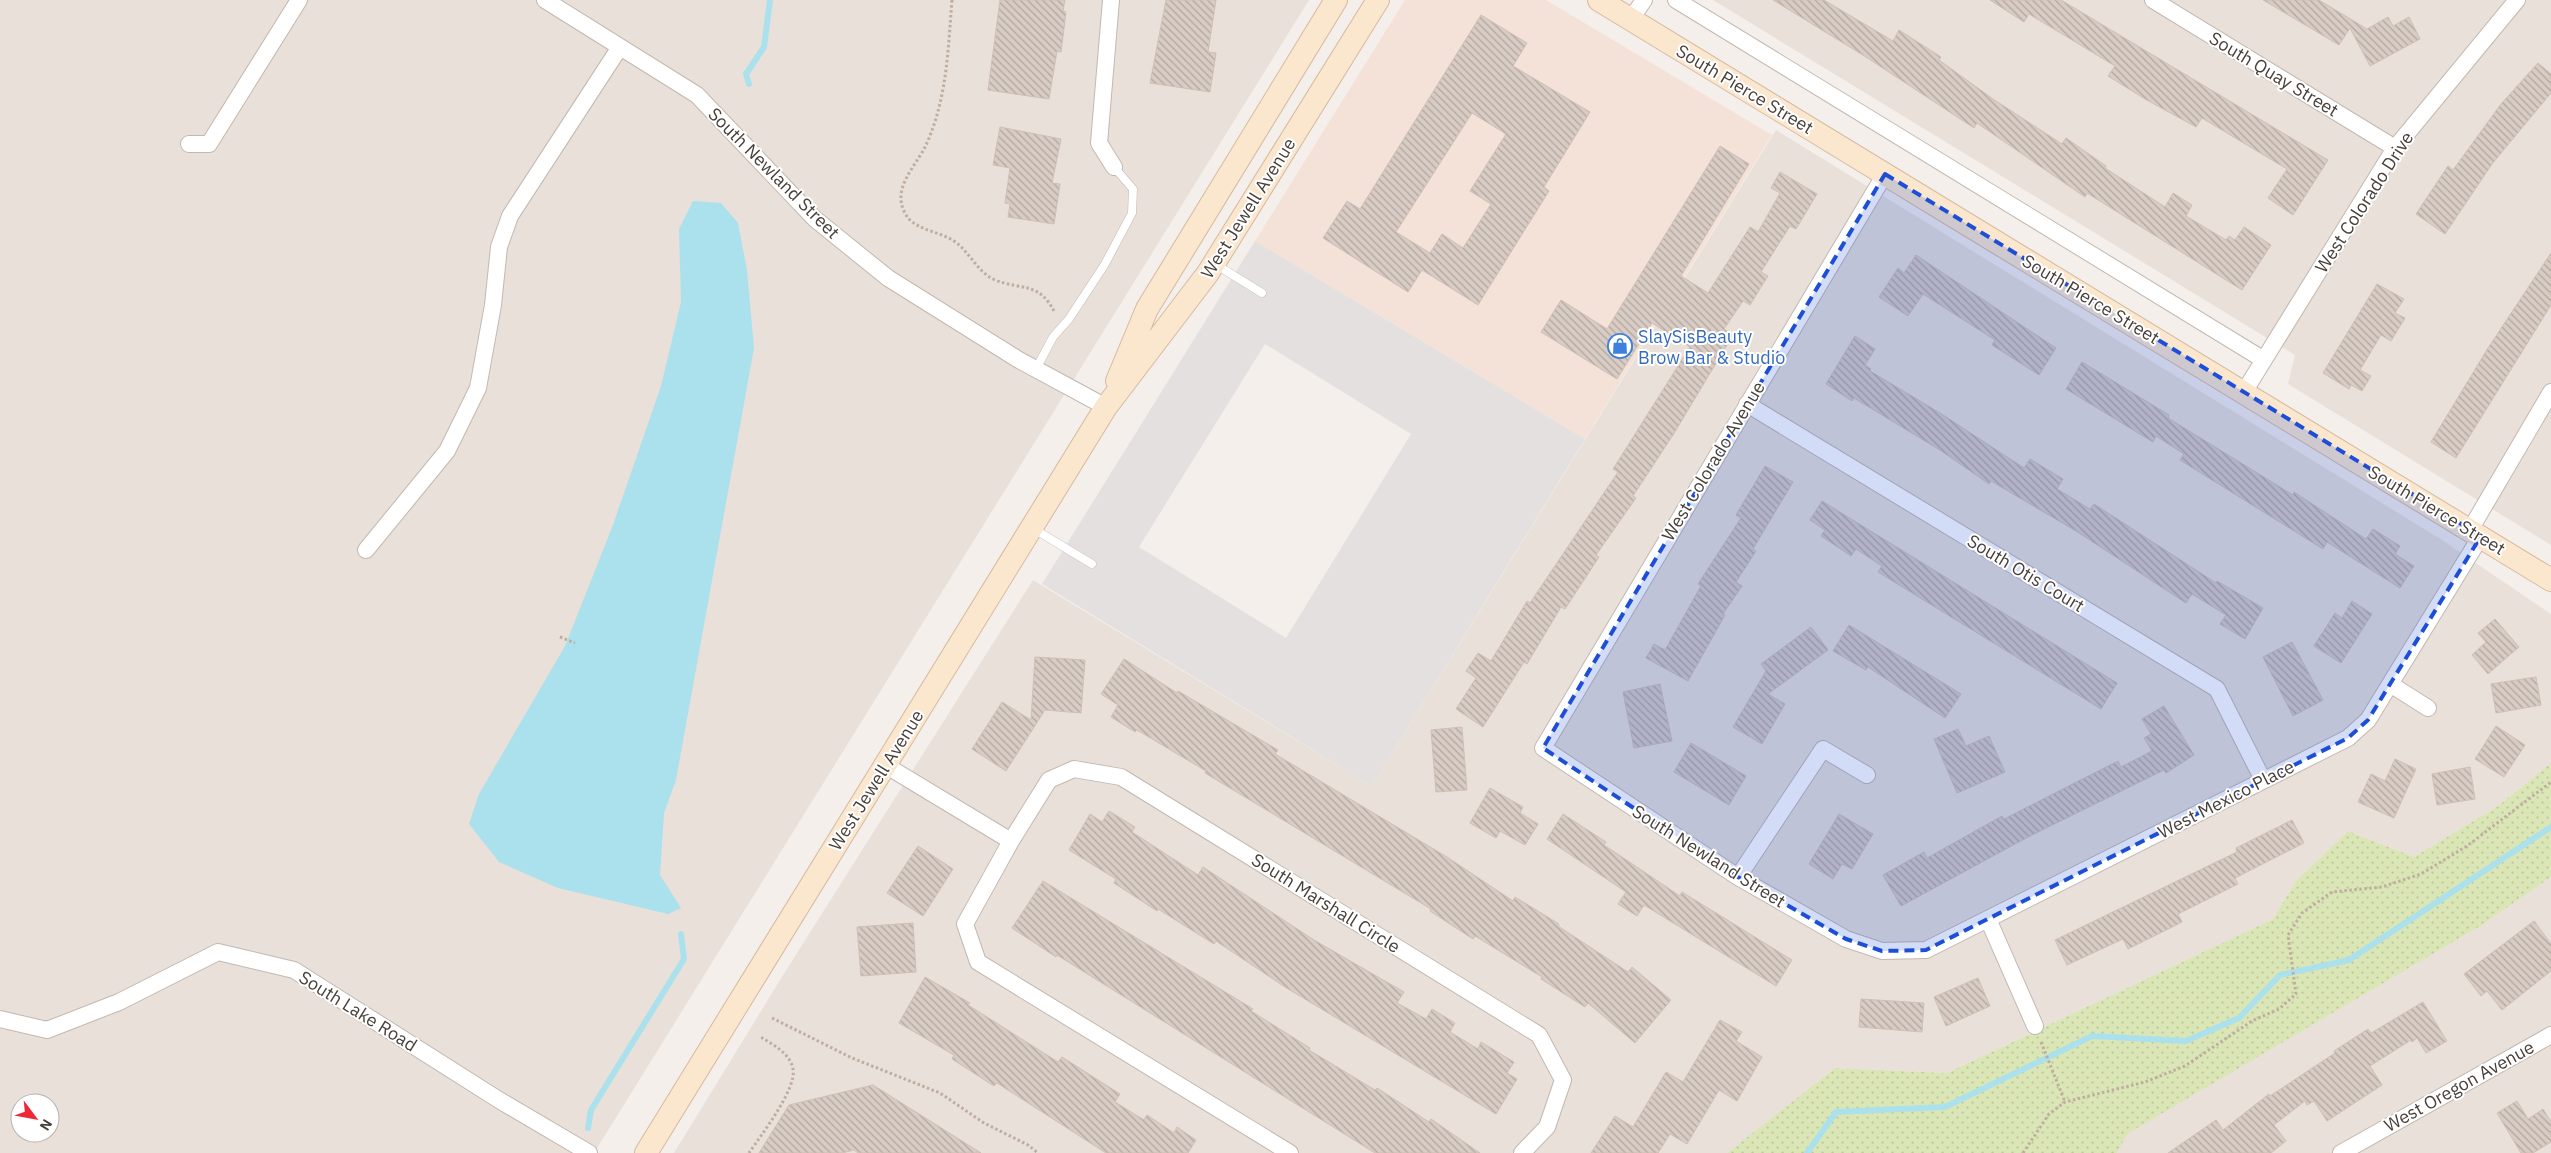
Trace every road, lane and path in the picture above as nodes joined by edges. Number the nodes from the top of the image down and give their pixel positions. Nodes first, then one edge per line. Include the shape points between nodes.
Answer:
1 (299, 0) edge
2 (545, 0) edge
3 (952, 0) edge
4 (1111, 0) edge
5 (1336, 0) edge
6 (1378, 0) edge
7 (1600, 0) edge
8 (1644, 0) edge
9 (1676, 0) edge
10 (2152, 0) edge
11 (2517, 0) edge
12 (1631, 19) junction
13 (620, 47) junction
14 (189, 144) dead end
15 (2395, 148) junction
16 (1114, 167) joint
17 (1885, 174) junction
18 (1214, 264) junction
19 (1262, 293) dead end
20 (1059, 330) junction
21 (2264, 360) junction
22 (1036, 369) junction
23 (2244, 392) junction
24 (2551, 392) edge
25 (1747, 404) junction
26 (1106, 407) junction
27 (1032, 527) junction
28 (2475, 533) junction
29 (366, 550) dead end
30 (1092, 564) dead end
31 (2551, 580) edge
32 (560, 636) dead end
33 (575, 643) dead end
34 (2390, 684) junction
35 (2428, 708) dead end
36 (1543, 748) joint
37 (885, 765) junction
38 (1867, 775) dead end
39 (2262, 780) junction
40 (2551, 782) edge
41 (1011, 841) junction
42 (1738, 877) junction
43 (1988, 920) junction
44 (1882, 950) joint
45 (772, 1018) dead end
46 (0, 1019) edge
47 (2035, 1026) joint
48 (2551, 1035) edge
49 (761, 1037) dead end
50 (2065, 1102) junction
51 (589, 1153) edge
52 (646, 1153) edge
53 (749, 1153) edge
54 (1038, 1153) edge
55 (1290, 1153) edge
56 (1522, 1153) edge
57 (2023, 1153) edge
58 (2341, 1153) edge

1 - 14 street via 209,144
2 - 13 street, South Newland Street
3 - 20 path via 945,88 928,142 904,182 902,207 915,224 954,242 984,273 1043,295 1058,321
4 - 16 street via 1099,143
5 - 26 main road, West Jewell Avenue via 1147,308
6 - 18 main road, West Jewell Avenue
7 - 12 main road, South Pierce Street
8 - 12 street
9 - 21 street
10 - 15 street, South Quay Street
11 - 15 street, West Colorado Drive
12 - 17 main road, South Pierce Street
13 - 22 street, South Newland Street via 697,95 815,219 888,278
13 - 29 street via 510,216 499,246 493,305 478,388 447,451
15 - 21 street, West Colorado Drive
16 - 20 lane via 1133,189 1132,212 1105,264
17 - 23 main road, South Pierce Street
17 - 25 street, West Colorado Avenue
18 - 19 lane
18 - 26 main road, West Jewell Avenue
20 - 22 lane
21 - 23 street, West Colorado Drive
22 - 26 street, South Newland Street
23 - 28 main road, South Pierce Street
24 - 28 street, West Mexico Place
25 - 36 street, West Colorado Avenue
25 - 39 street, South Otis Court via 2217,689
26 - 27 main road, West Jewell Avenue
27 - 30 lane
27 - 37 main road, West Jewell Avenue
28 - 31 main road, South Pierce Street
28 - 34 street, West Mexico Place
32 - 33 path
34 - 35 street
34 - 39 street, West Mexico Place via 2368,720 2348,738
36 - 42 street, South Newland Street
37 - 41 street
37 - 52 main road, West Jewell Avenue
38 - 42 street via 1823,749
39 - 43 street, West Mexico Place
40 - 50 path via 2467,846 2421,874 2382,887 2332,892 2302,913 2288,935 2296,994 2279,1009 2252,1021 2184,1066 2145,1082
41 - 55 street, South Marshall Circle via 964,924 978,962
41 - 56 street, South Marshall Circle via 1049,780 1074,770 1121,777 1540,1035 1563,1080 1547,1127
42 - 44 street, South Newland Street via 1846,939
43 - 44 street, West Mexico Place via 1926,950
43 - 47 street
45 - 54 path via 852,1058 940,1093 984,1123
46 - 51 street, South Lake Road via 47,1030 119,1002 218,952 237,956 294,970
47 - 50 path
48 - 58 street, West Oregon Avenue
49 - 53 path via 787,1056 793,1069 792,1084
50 - 57 path via 2049,1114

